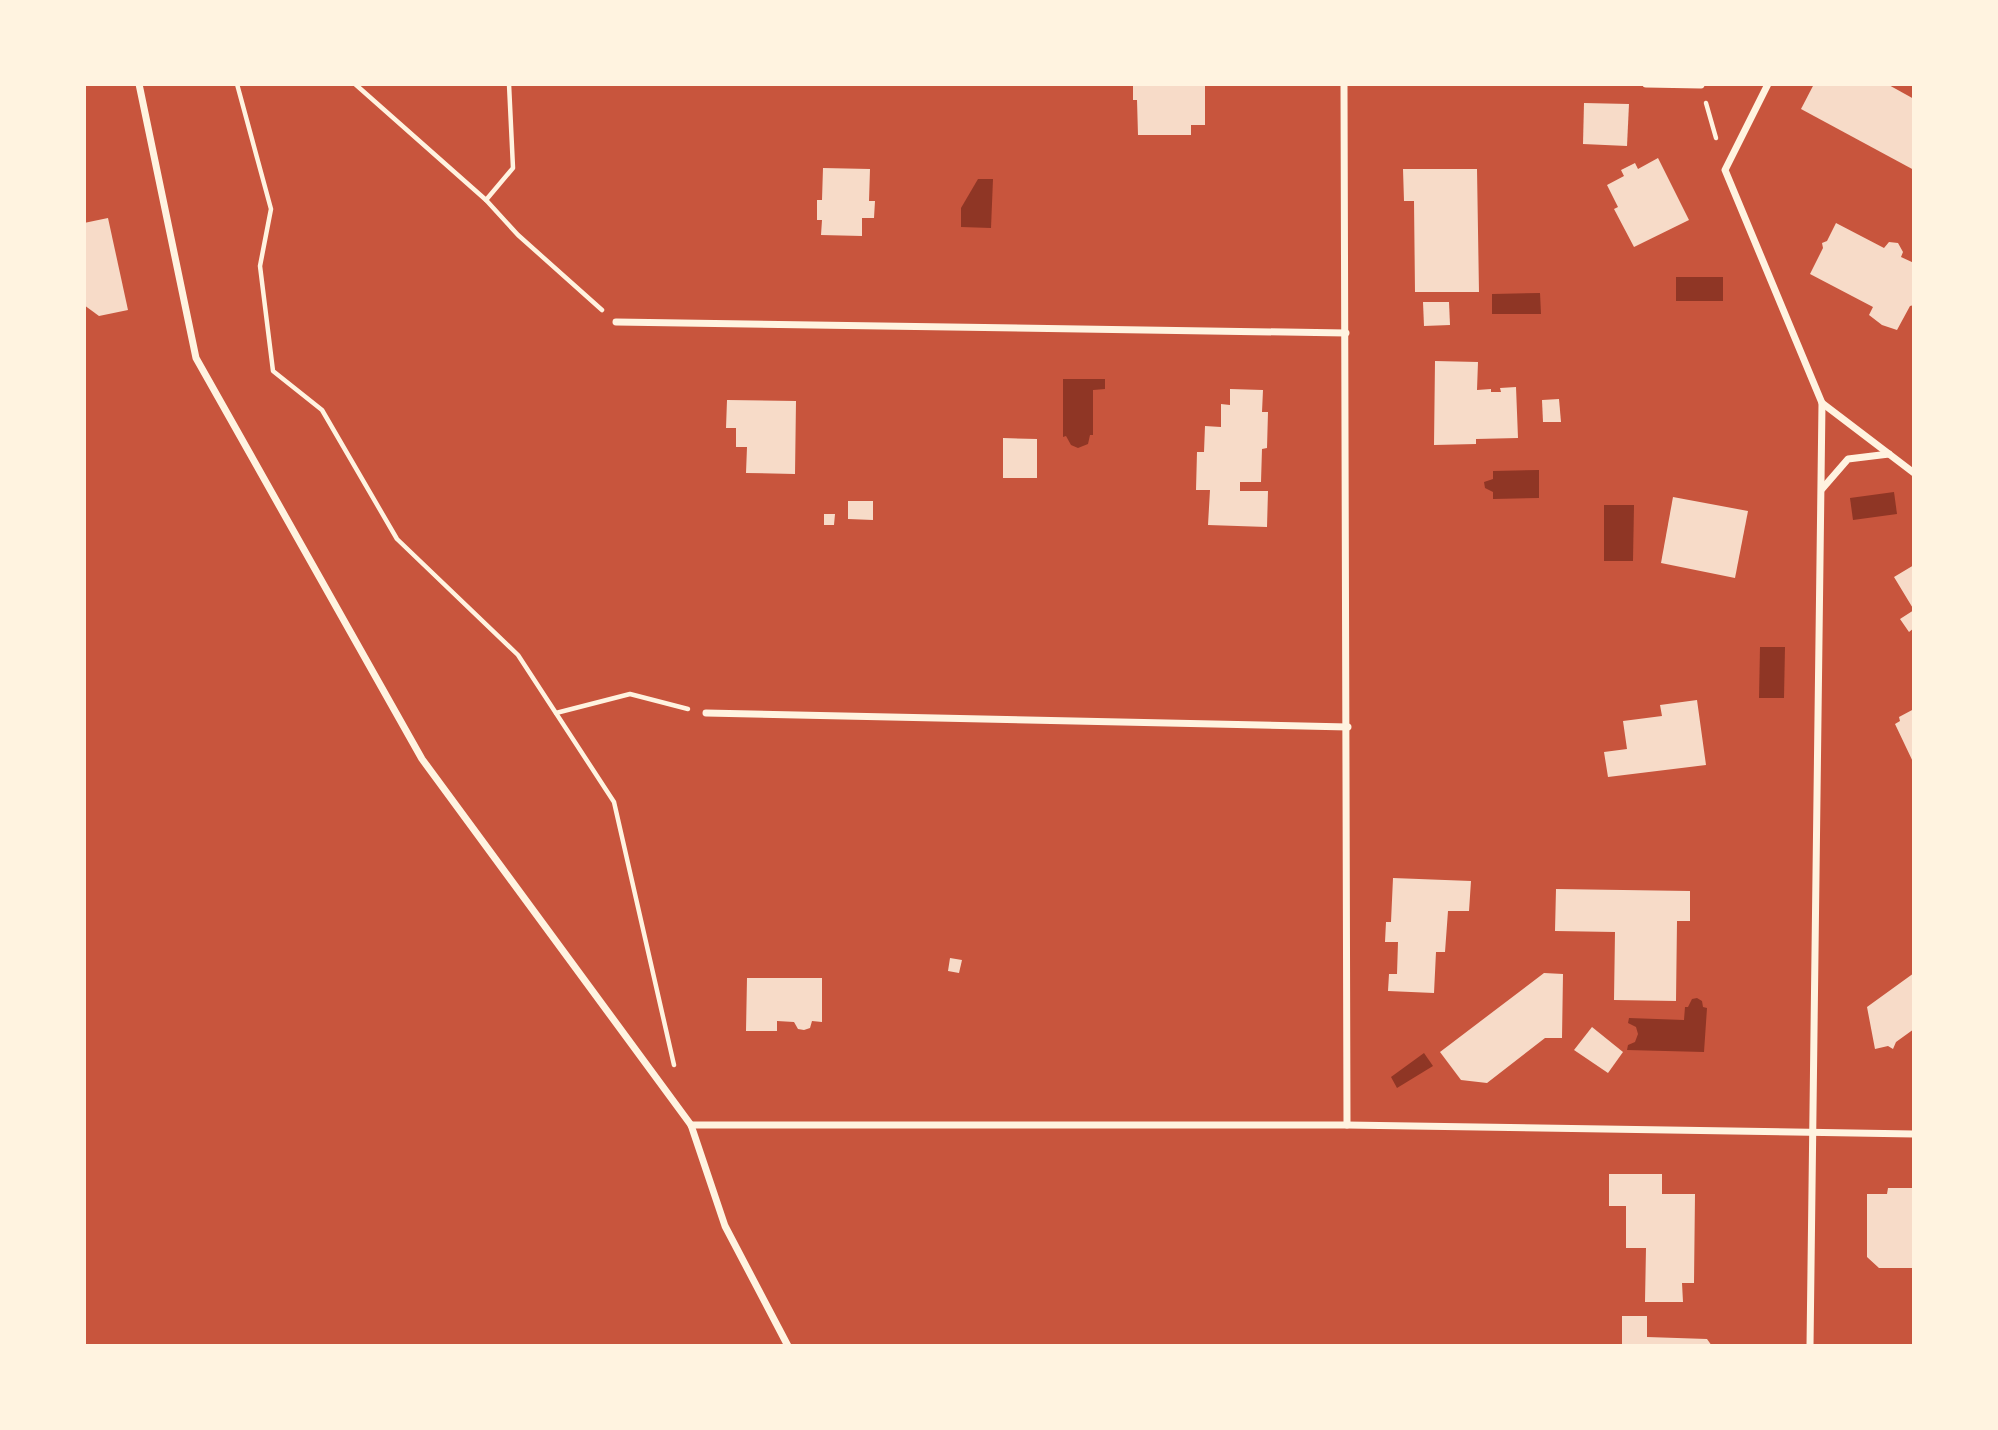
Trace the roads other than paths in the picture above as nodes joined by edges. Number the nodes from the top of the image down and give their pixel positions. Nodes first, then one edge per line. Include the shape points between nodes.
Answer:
1 (139, 84) edge
2 (1344, 84) edge
3 (1646, 84) edge
4 (1768, 84) edge
5 (1701, 85) edge
6 (616, 322) road end
7 (1346, 333) junction
8 (1822, 403) junction
9 (1889, 454) junction
10 (1914, 473) edge
11 (1821, 489) junction
12 (705, 713) road end
13 (1348, 727) junction
14 (691, 1125) junction
15 (1347, 1125) junction
16 (1813, 1132) junction
17 (1914, 1134) edge
18 (788, 1346) edge
19 (1811, 1346) edge

1 - 14 street via 197,358 422,759
2 - 7 street
3 - 5 street
4 - 8 street via 1725,170
6 - 7 street
7 - 13 street
8 - 9 street
8 - 11 street
9 - 10 street
9 - 11 street via 1848,459
11 - 16 street
12 - 13 street
13 - 15 street
14 - 15 street
14 - 18 street via 725,1226
15 - 16 street
16 - 17 street
16 - 19 street

